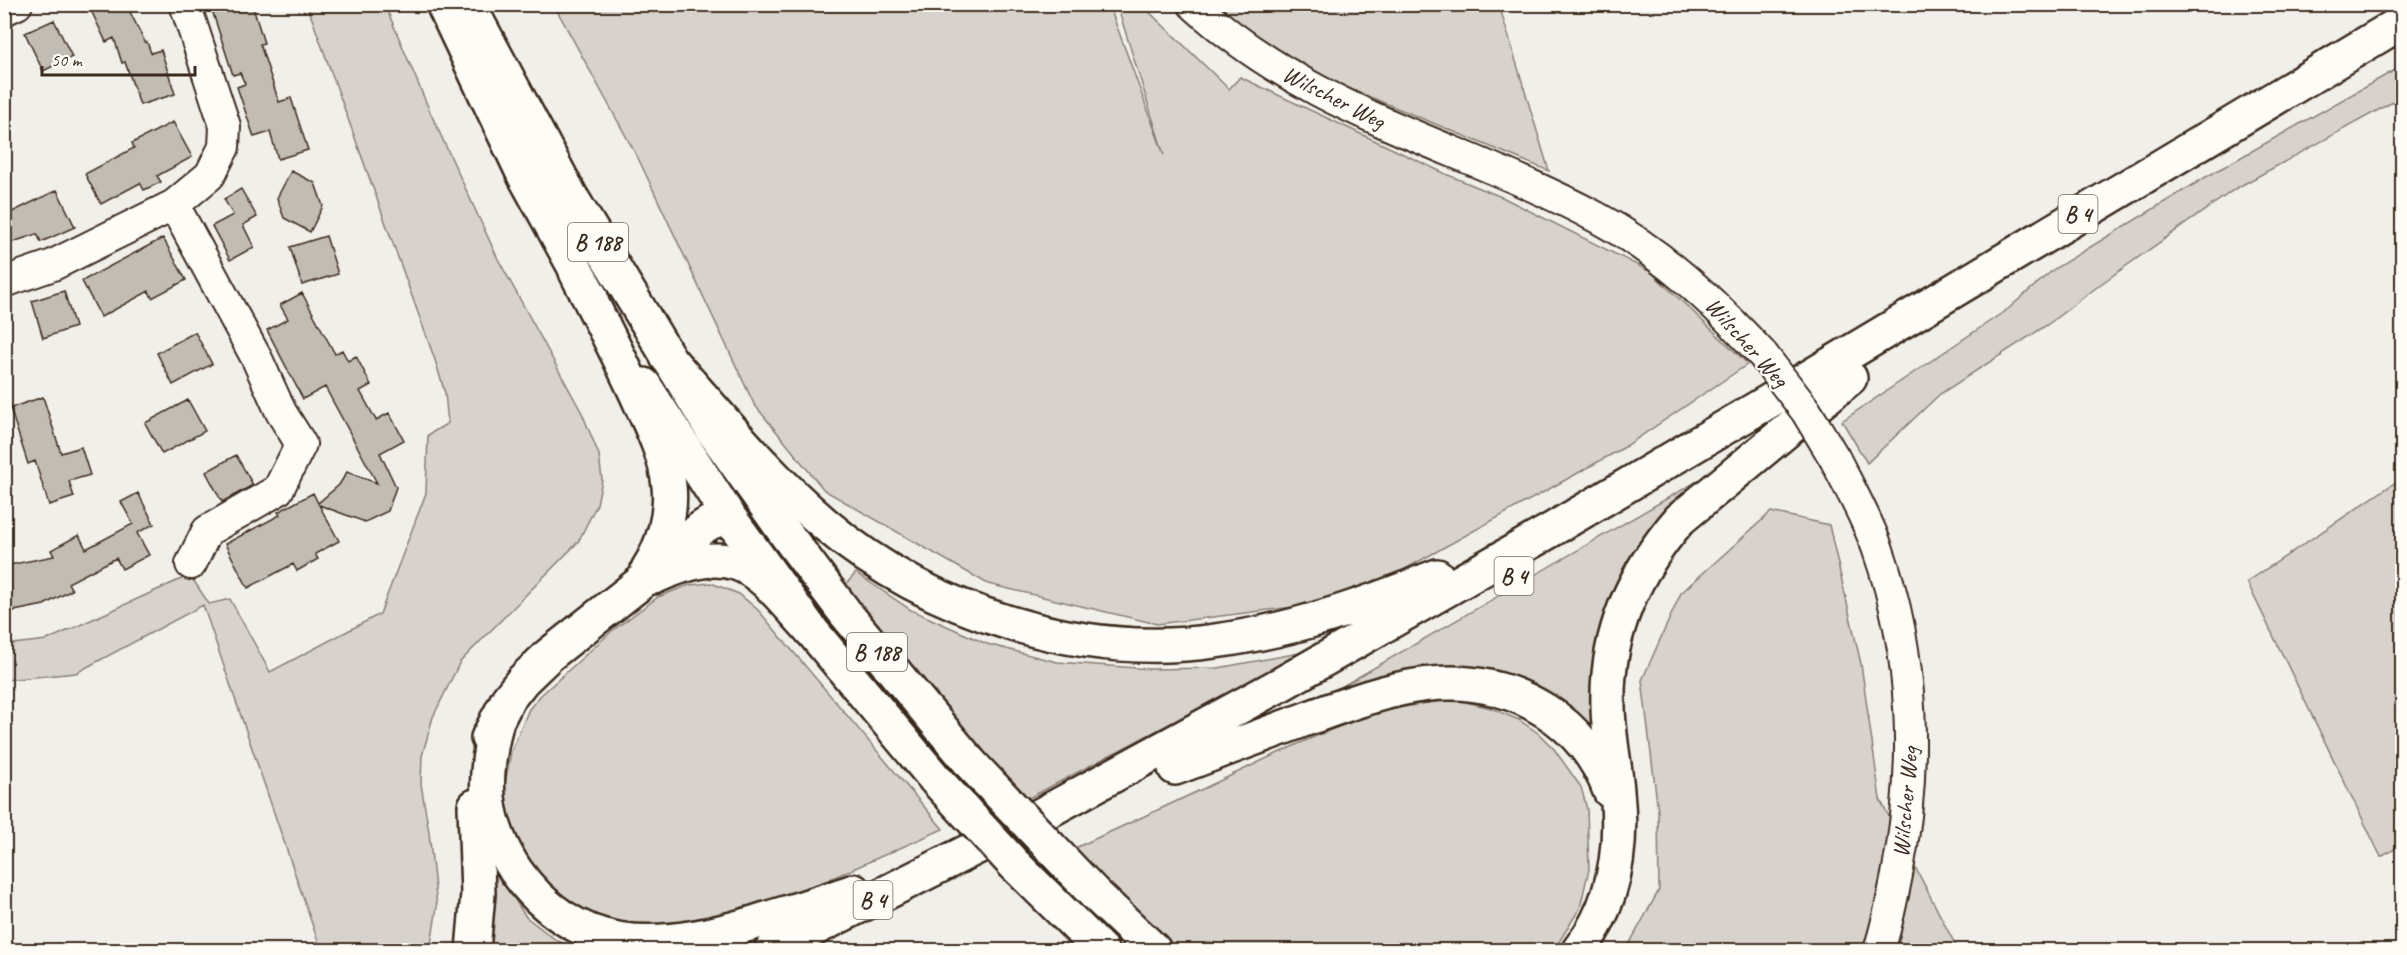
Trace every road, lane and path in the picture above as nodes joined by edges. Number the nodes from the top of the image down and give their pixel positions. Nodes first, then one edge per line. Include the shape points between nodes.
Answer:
1 (17, 4) edge
2 (186, 4) edge
3 (443, 4) edge
4 (468, 4) edge
5 (1193, 4) edge
6 (4, 10) edge
7 (2403, 22) edge
8 (2403, 48) edge
9 (174, 205) junction
10 (576, 272) junction
11 (4, 282) edge
12 (667, 357) junction
13 (1850, 378) junction
14 (729, 517) junction
15 (1552, 529) junction
16 (786, 534) junction
17 (191, 564) dead end
18 (639, 584) junction
19 (811, 630) junction
20 (497, 720) junction
21 (1174, 768) junction
22 (1620, 828) junction
23 (975, 849) junction
24 (473, 951) edge
25 (772, 951) edge
26 (820, 951) edge
27 (1101, 951) edge
28 (1154, 951) edge
29 (1579, 951) edge
30 (1879, 951) edge

1 - 6 street
2 - 9 street via 225,126 225,137 210,175
3 - 10 main road, B 188 via 486,98
4 - 12 main road, B 188 via 570,195
5 - 30 street, Wilscher Weg, bridge via 1236,41 1311,88 1561,200 1631,237 1694,285 1763,355 1806,411 1835,459 1878,549 1896,613 1908,679 1908,812
7 - 15 main road, B 4
8 - 13 main road, B 4
9 - 11 street via 53,265
9 - 17 street via 301,444 278,490 207,531
10 - 14 main road, B 188
10 - 18 main road via 620,357 665,464 669,488 666,524 652,563
12 - 15 main road via 776,478 826,526 883,566 944,599 1008,623 1076,639 1145,645 1214,642 1282,630 1363,605
12 - 16 main road, B 188 via 713,431
13 - 21 main road, B 4 via 1564,548
13 - 22 main road via 1680,519 1634,585 1619,621 1608,677
14 - 16 main road via 752,517
14 - 18 main road via 700,529
14 - 19 main road, B 188
15 - 23 main road, B 4 via 1283,683
16 - 28 main road, B 188, bridge via 853,623 972,765
18 - 19 main road via 679,565 717,559 736,563 760,575
18 - 20 main road via 549,655 523,680
19 - 27 main road, B 188, bridge via 936,780
20 - 23 main road via 486,780 494,831 505,855 536,900 575,930 600,940 670,944 722,932
20 - 24 main road via 480,761 477,781 478,894
21 - 22 main road via 1387,691 1441,683 1480,684 1530,700 1576,735 1605,779
21 - 26 main road, B 4
22 - 29 main road via 1610,896
23 - 25 main road, B 4

